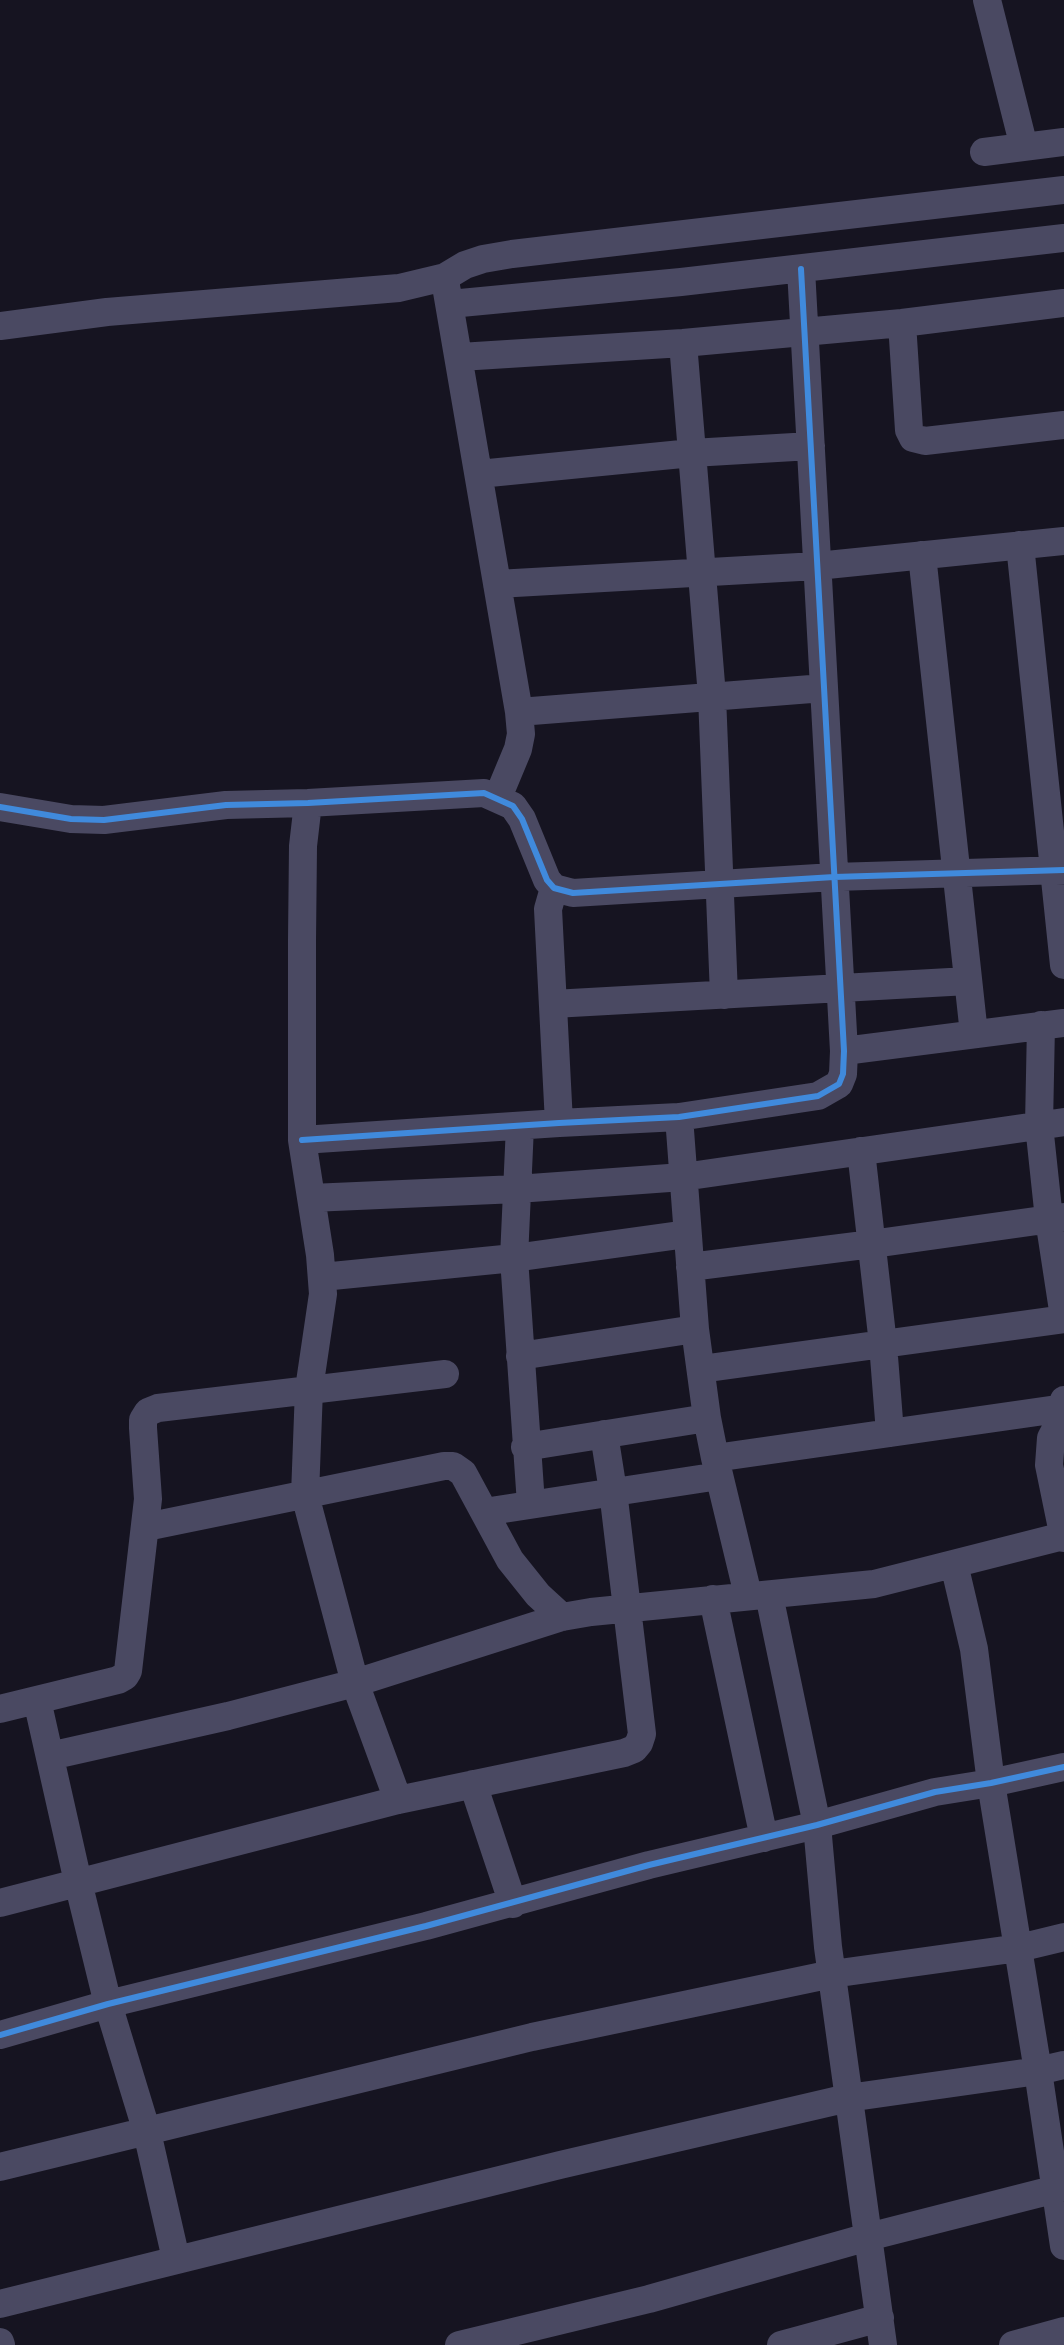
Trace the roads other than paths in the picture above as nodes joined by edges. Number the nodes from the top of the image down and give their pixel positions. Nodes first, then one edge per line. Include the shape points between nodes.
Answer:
1 (987, 0) edge
2 (1064, 142) edge
3 (1024, 147) junction
4 (984, 152) dead end
5 (1064, 190) edge
6 (1064, 238) edge
7 (801, 269) junction
8 (445, 277) junction
9 (1064, 303) edge
10 (450, 304) junction
11 (902, 323) junction
12 (0, 326) edge
13 (805, 332) junction
14 (683, 343) junction
15 (460, 357) junction
16 (1064, 425) edge
17 (811, 446) junction
18 (692, 453) junction
19 (479, 474) junction
20 (1064, 541) edge
21 (1020, 546) junction
22 (922, 555) junction
23 (817, 566) junction
24 (702, 573) junction
25 (497, 584) junction
26 (824, 688) junction
27 (712, 696) junction
28 (519, 712) junction
29 (498, 797) junction
30 (308, 803) junction
31 (0, 807) edge
32 (1060, 870) edge
33 (956, 872) junction
34 (834, 877) junction
35 (721, 883) junction
36 (554, 888) junction
37 (1064, 964) edge
38 (968, 981) junction
39 (840, 988) junction
40 (724, 995) junction
41 (553, 1004) junction
42 (1052, 1024) edge
43 (974, 1034) junction
44 (844, 1052) junction
45 (679, 1117) junction
46 (559, 1123) junction
47 (1052, 1123) edge
48 (520, 1126) junction
49 (302, 1140) junction
50 (861, 1151) junction
51 (684, 1177) junction
52 (517, 1190) junction
53 (311, 1198) junction
54 (1056, 1218) edge
55 (687, 1234) junction
56 (872, 1244) junction
57 (514, 1258) junction
58 (690, 1267) junction
59 (322, 1277) junction
60 (1064, 1318) edge
61 (695, 1329) junction
62 (883, 1344) junction
63 (520, 1356) junction
64 (701, 1369) junction
65 (445, 1374) dead end
66 (309, 1389) junction
67 (1064, 1405) edge
68 (708, 1418) junction
69 (890, 1433) junction
70 (604, 1434) junction
71 (525, 1447) junction
72 (1056, 1464) edge
73 (717, 1467) junction
74 (614, 1491) junction
75 (305, 1495) junction
76 (530, 1504) junction
77 (484, 1512) junction
78 (146, 1526) junction
79 (1064, 1537) edge
80 (954, 1564) junction
81 (759, 1595) junction
82 (712, 1599) junction
83 (628, 1609) junction
84 (562, 1617) junction
85 (355, 1682) junction
86 (37, 1700) junction
87 (0, 1709) edge
88 (50, 1756) junction
89 (1064, 1767) edge
90 (991, 1783) junction
91 (472, 1784) junction
92 (398, 1800) junction
93 (817, 1825) junction
94 (764, 1838) junction
95 (78, 1882) junction
96 (0, 1903) edge
97 (513, 1904) junction
98 (1064, 1937) edge
99 (1019, 1948) junction
100 (832, 1974) junction
101 (108, 2004) junction
102 (0, 2035) edge
103 (1051, 2068) edge
104 (848, 2098) junction
105 (147, 2132) junction
106 (0, 2167) edge
107 (1060, 2188) edge
108 (868, 2237) junction
109 (1064, 2246) edge
110 (176, 2259) junction
111 (0, 2304) edge
112 (880, 2318) junction
113 (1064, 2331) edge
114 (459, 2345) edge
115 (781, 2345) edge
116 (883, 2345) edge
117 (1013, 2345) edge

1 - 3 street
2 - 3 street
3 - 4 street
5 - 8 street via 512,254 483,259
6 - 7 street
7 - 10 street
7 - 13 street
8 - 10 street
8 - 12 street via 399,288 107,312
9 - 11 street
10 - 15 street
11 - 13 street
11 - 16 street via 909,430 913,438 926,440
13 - 14 street
13 - 17 street
14 - 15 street
14 - 18 street
15 - 19 street
17 - 18 street
17 - 23 street
18 - 19 street
18 - 24 street
19 - 25 street
20 - 21 street
21 - 22 street
21 - 32 street
22 - 23 street
22 - 33 street
23 - 24 street
23 - 26 street
24 - 25 street
24 - 27 street
25 - 28 street
26 - 27 street
26 - 34 street
27 - 28 street
27 - 35 street
28 - 29 street via 521,734 518,749
29 - 30 street via 484,792
29 - 36 street via 513,806 522,819 541,869
30 - 31 street via 226,805 104,820 71,819
30 - 49 street via 303,846
32 - 33 street
32 - 37 street
33 - 34 street
33 - 38 street
34 - 35 street
34 - 39 street
35 - 36 street via 573,893
35 - 40 street
36 - 41 street via 548,909
38 - 39 street
38 - 43 street
39 - 40 street
39 - 44 street
40 - 41 street
41 - 46 street
42 - 43 street
42 - 47 street
43 - 44 street
44 - 45 street via 839,1084 818,1096
45 - 46 street
45 - 51 street
46 - 48 street
47 - 50 street
47 - 54 street
48 - 49 street
48 - 52 street
49 - 53 street
50 - 51 street
50 - 56 street
51 - 52 street
51 - 55 street
52 - 53 street
52 - 57 street
53 - 59 street
54 - 56 street
54 - 60 street
55 - 57 street
55 - 58 street
56 - 58 street
56 - 62 street
57 - 59 street
57 - 63 street
58 - 61 street
59 - 66 street via 323,1294
60 - 62 street
61 - 63 street
61 - 64 street
62 - 64 street
62 - 69 street
63 - 71 street
64 - 68 street
65 - 66 street
66 - 75 street
66 - 78 street via 158,1408 148,1412 143,1420 148,1499
67 - 69 street
67 - 72 street via 1051,1438
68 - 70 street
68 - 73 street
69 - 73 street
70 - 71 street
70 - 74 street
71 - 76 street
72 - 79 street
73 - 74 street
73 - 81 street
74 - 76 street
74 - 83 street
75 - 77 street via 454,1466 462,1473
75 - 78 street
75 - 85 street
76 - 77 street
77 - 84 street via 515,1567
78 - 86 street via 125,1676
79 - 80 street
80 - 81 street via 874,1584
80 - 90 street via 974,1649
81 - 82 street
81 - 93 street
82 - 83 street
82 - 94 street
83 - 84 street
83 - 91 street via 642,1734 634,1749
84 - 85 street
85 - 88 street via 228,1716
85 - 92 street
86 - 87 street
86 - 88 street
88 - 95 street
89 - 90 street
90 - 93 street via 934,1792
90 - 99 street
91 - 92 street
91 - 97 street
92 - 95 street
93 - 94 street
93 - 100 street
94 - 97 street
95 - 96 street
95 - 101 street
97 - 101 street
98 - 99 street
99 - 100 street
99 - 103 street
100 - 104 street
100 - 105 street via 532,2037
101 - 102 street
101 - 105 street
103 - 104 street
103 - 107 street
104 - 108 street
104 - 110 street
105 - 106 street
105 - 110 street
107 - 108 street
107 - 109 street
108 - 112 street
108 - 114 street via 649,2299
110 - 111 street
112 - 115 street
112 - 116 street
113 - 117 street

